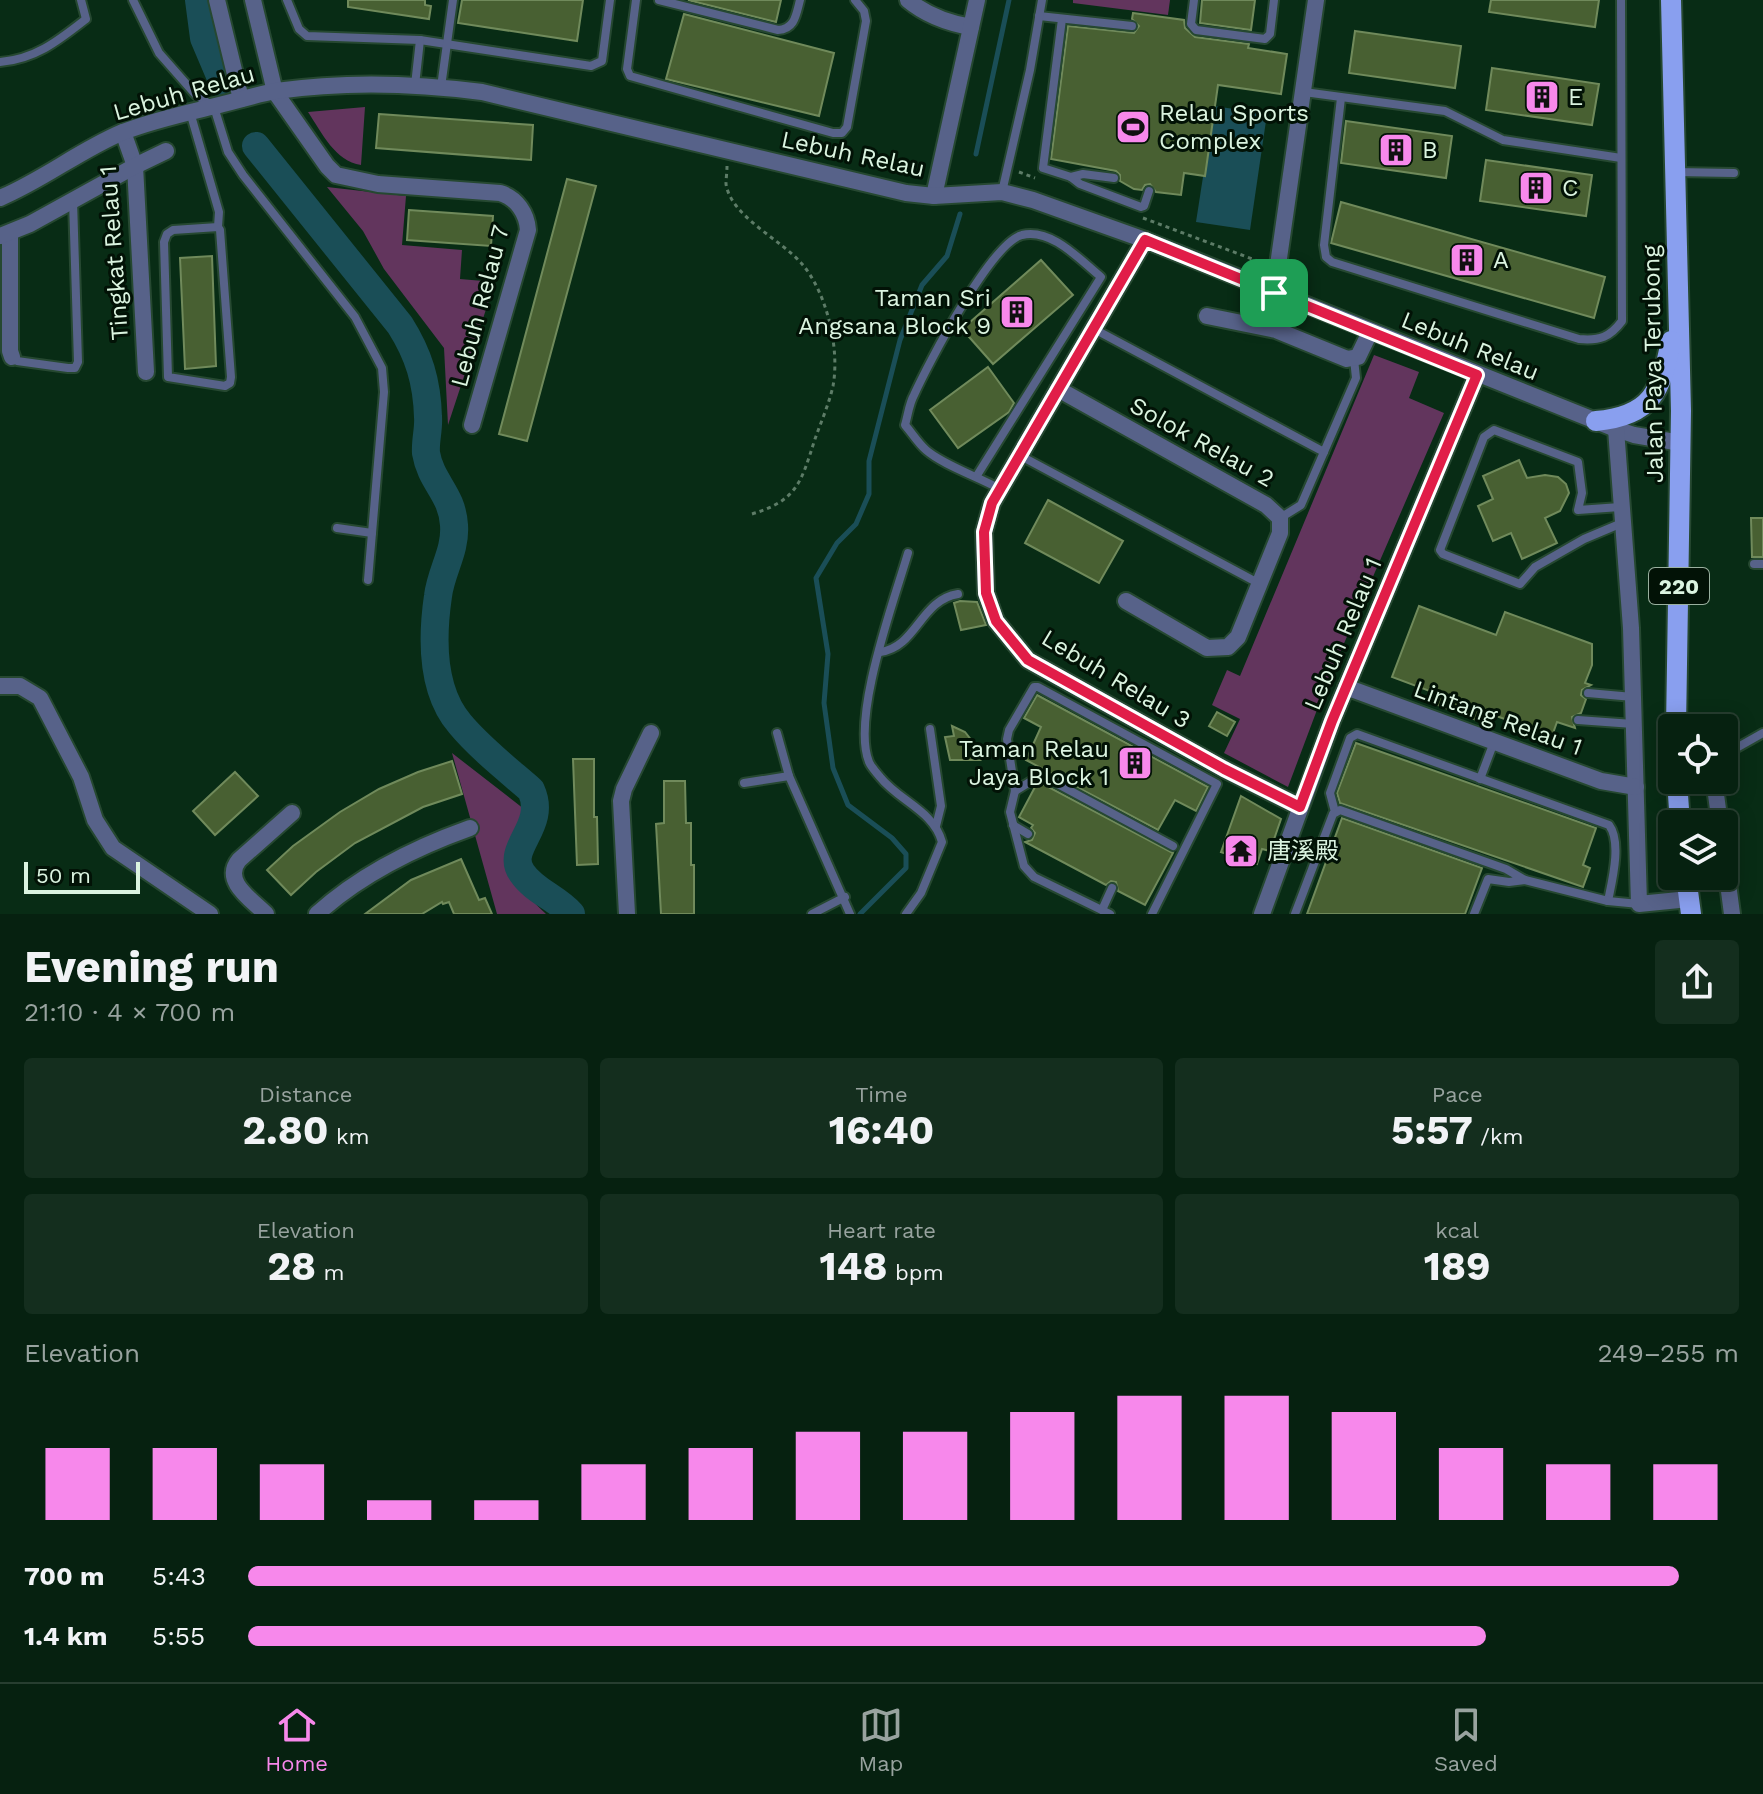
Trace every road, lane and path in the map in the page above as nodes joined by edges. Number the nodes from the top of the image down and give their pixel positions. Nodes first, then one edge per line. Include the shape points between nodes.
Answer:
1 (81, 0) edge
2 (133, 0) edge
3 (217, 0) edge
4 (253, 0) edge
5 (287, 0) edge
6 (453, 0) edge
7 (610, 0) edge
8 (636, 0) edge
9 (659, 0) edge
10 (800, 0) edge
11 (855, 0) edge
12 (908, 0) edge
13 (977, 0) edge
14 (1042, 0) edge
15 (1194, 0) edge
16 (1274, 0) edge
17 (1316, 0) edge
18 (1621, 0) edge
19 (1671, 0) edge
20 (1039, 16) junction
21 (1062, 19) junction
22 (1132, 26) dead end
23 (971, 27) junction
24 (420, 40) junction
25 (446, 44) junction
26 (0, 62) edge
27 (415, 85) junction
28 (441, 87) junction
29 (275, 92) junction
30 (1304, 92) junction
31 (1341, 98) junction
32 (241, 99) junction
33 (214, 107) junction
34 (190, 112) junction
35 (123, 132) junction
36 (728, 150) junction
37 (166, 151) dead end
38 (1621, 158) junction
39 (135, 166) junction
40 (1675, 172) junction
41 (1734, 173) dead end
42 (1071, 177) junction
43 (1114, 178) dead end
44 (1149, 191) dead end
45 (1002, 192) junction
46 (934, 196) junction
47 (0, 198) edge
48 (73, 200) junction
49 (218, 227) junction
50 (5, 235) edge
51 (1145, 240) junction
52 (1274, 293) junction
53 (1678, 306) junction
54 (1207, 316) dead end
55 (1094, 329) junction
56 (1370, 332) junction
57 (12, 357) joint
58 (1354, 359) junction
59 (1047, 366) junction
60 (146, 372) joint
61 (1477, 375) junction
62 (168, 377) junction
63 (1039, 379) junction
64 (1061, 383) junction
65 (1596, 421) junction
66 (472, 425) dead end
67 (1616, 429) junction
68 (1681, 443) junction
69 (1324, 452) junction
70 (1018, 454) junction
71 (976, 477) junction
72 (1000, 489) junction
73 (752, 514) dead end
74 (1621, 515) junction
75 (1280, 518) junction
76 (337, 528) dead end
77 (372, 533) junction
78 (908, 553) dead end
79 (368, 580) dead end
80 (1260, 584) junction
81 (958, 594) dead end
82 (1126, 601) dead end
83 (880, 652) junction
84 (0, 686) edge
85 (1346, 687) junction
86 (1588, 693) dead end
87 (1633, 697) junction
88 (1676, 714) edge
89 (1578, 720) dead end
90 (1633, 724) junction
91 (930, 729) dead end
92 (651, 733) dead end
93 (777, 733) dead end
94 (1763, 733) edge
95 (1494, 742) junction
96 (1738, 747) edge
97 (789, 776) junction
98 (1220, 776) junction
99 (1480, 779) junction
100 (744, 783) dead end
101 (1636, 787) junction
102 (1015, 791) junction
103 (1300, 807) junction
104 (1335, 812) junction
105 (292, 813) dead end
106 (1013, 825) junction
107 (936, 826) junction
108 (470, 828) dead end
109 (1028, 834) dead end
110 (1189, 839) junction
111 (1525, 880) junction
112 (1112, 888) dead end
113 (1729, 890) edge
114 (845, 897) junction
115 (1608, 901) junction
116 (1639, 904) junction
117 (1690, 907) edge
118 (1106, 912) edge
119 (850, 913) edge
120 (210, 914) edge
121 (266, 914) edge
122 (317, 914) edge
123 (627, 914) edge
124 (812, 914) edge
125 (906, 914) edge
126 (1152, 914) edge
127 (1262, 914) edge
128 (1295, 914) edge
129 (1474, 914) edge
130 (1732, 914) edge

1 - 26 lane via 86,19 53,45
2 - 33 lane via 159,53 196,95
3 - 32 street
4 - 29 street
5 - 24 lane via 307,36
6 - 25 lane
7 - 25 lane via 598,65
8 - 11 lane via 630,76 833,133 847,127 866,21
9 - 10 lane via 784,30 793,23
12 - 23 street via 952,24
13 - 23 street
14 - 20 lane
15 - 16 lane via 1192,28 1265,39
17 - 30 street
18 - 38 lane
19 - 40 main road, Jalan Paya Terubong / 220
20 - 21 lane
20 - 45 lane
21 - 22 lane
21 - 42 lane via 1042,164 1045,170
23 - 46 street
24 - 25 lane
24 - 27 lane
25 - 28 lane
27 - 28 street, Lebuh Relau
27 - 29 street, Lebuh Relau
28 - 36 street, Lebuh Relau
29 - 32 street, Lebuh Relau
29 - 66 street, Lebuh Relau 7 via 336,175 378,184 500,193 527,217 528,230
30 - 31 lane
30 - 52 street
31 - 38 lane via 1445,111 1503,140
31 - 38 lane via 1326,257 1579,339 1597,341 1622,321
32 - 33 street, Lebuh Relau
33 - 34 street, Lebuh Relau
33 - 77 lane via 228,152 355,317 382,368
34 - 35 street, Lebuh Relau
34 - 49 lane via 217,201
35 - 39 street, Tingkat Relau 1
35 - 47 street, Lebuh Relau
36 - 46 street, Lebuh Relau
36 - 73 path via 726,185 732,200 802,264 833,331 833,385 806,467 791,495 778,506
37 - 39 street
39 - 48 street
39 - 60 street, Tingkat Relau 1
40 - 41 lane
40 - 53 main road, Jalan Paya Terubong / 220
42 - 43 lane
42 - 44 lane via 1141,207
45 - 46 street, Lebuh Relau
45 - 51 street, Lebuh Relau
48 - 50 street
48 - 57 lane via 78,362 68,368
49 - 62 lane via 173,230 164,242
49 - 62 lane via 230,383
50 - 57 street
51 - 52 street, Lebuh Relau
51 - 55 street, Lebuh Relau 3
52 - 56 street, Lebuh Relau
53 - 65 main road via 1657,391 1637,411
53 - 68 main road, Jalan Paya Terubong / 220
54 - 58 street via 1276,330
55 - 64 street, Lebuh Relau 3
55 - 69 lane
56 - 58 street
56 - 61 street, Lebuh Relau
58 - 69 lane via 1356,378
59 - 63 lane
59 - 64 lane
59 - 71 lane via 1101,277 1055,241 1020,236 1007,245 960,306 912,398 905,425 927,451
60 - 62 lane
61 - 65 street, Lebuh Relau
61 - 85 street, Lebuh Relau 1
63 - 64 lane
63 - 71 lane
64 - 70 street, Lebuh Relau 3
64 - 75 street, Solok Relau 2
65 - 67 street, Lebuh Relau
67 - 68 street, Lebuh Relau
67 - 74 street
68 - 88 main road, Jalan Paya Terubong / 220
69 - 75 lane via 1301,505
70 - 72 street, Lebuh Relau 3
70 - 80 lane
71 - 72 lane
72 - 98 street, Lebuh Relau 3 via 987,516 984,556 986,593 996,621 1028,660
74 - 74 lane via 1535,567 1520,584 1440,550 1484,437 1494,430 1578,462 1578,510
74 - 87 street
75 - 80 street, Solok Relau 2 via 1280,533
76 - 77 lane
77 - 79 lane
78 - 83 lane
80 - 82 street, Solok Relau 2 via 1238,637 1228,647 1207,648
81 - 83 lane via 942,597 898,647
83 - 107 lane via 864,718 869,763
84 - 120 street via 20,686 40,698 113,848
85 - 95 street, Lintang Relau 1
85 - 103 street, Lebuh Relau 1
86 - 87 lane
87 - 90 street
89 - 90 lane
90 - 101 street
91 - 107 lane via 941,806
92 - 123 street via 621,801
93 - 97 lane
94 - 96 lane
95 - 99 lane
95 - 101 street, Lintang Relau 1 via 1601,781
97 - 100 lane
97 - 114 lane
98 - 102 lane via 1038,687 1031,690 1007,739
98 - 103 street, Lebuh Relau 3
98 - 110 lane
99 - 104 lane via 1354,734 1330,793
99 - 115 lane via 1611,827 1615,868
101 - 116 street
102 - 106 lane
102 - 110 lane via 1041,775 1172,849
103 - 127 street, Lebuh Relau 1
104 - 111 lane via 1343,810
104 - 128 lane
105 - 121 street via 239,860 232,874
106 - 109 lane
106 - 118 lane via 1027,872
107 - 125 lane via 942,842 938,856
108 - 122 street via 378,869
110 - 126 lane
111 - 115 lane
111 - 129 lane via 1488,879
112 - 118 lane
113 - 130 street
114 - 119 lane
114 - 124 lane
115 - 116 lane
116 - 117 street

